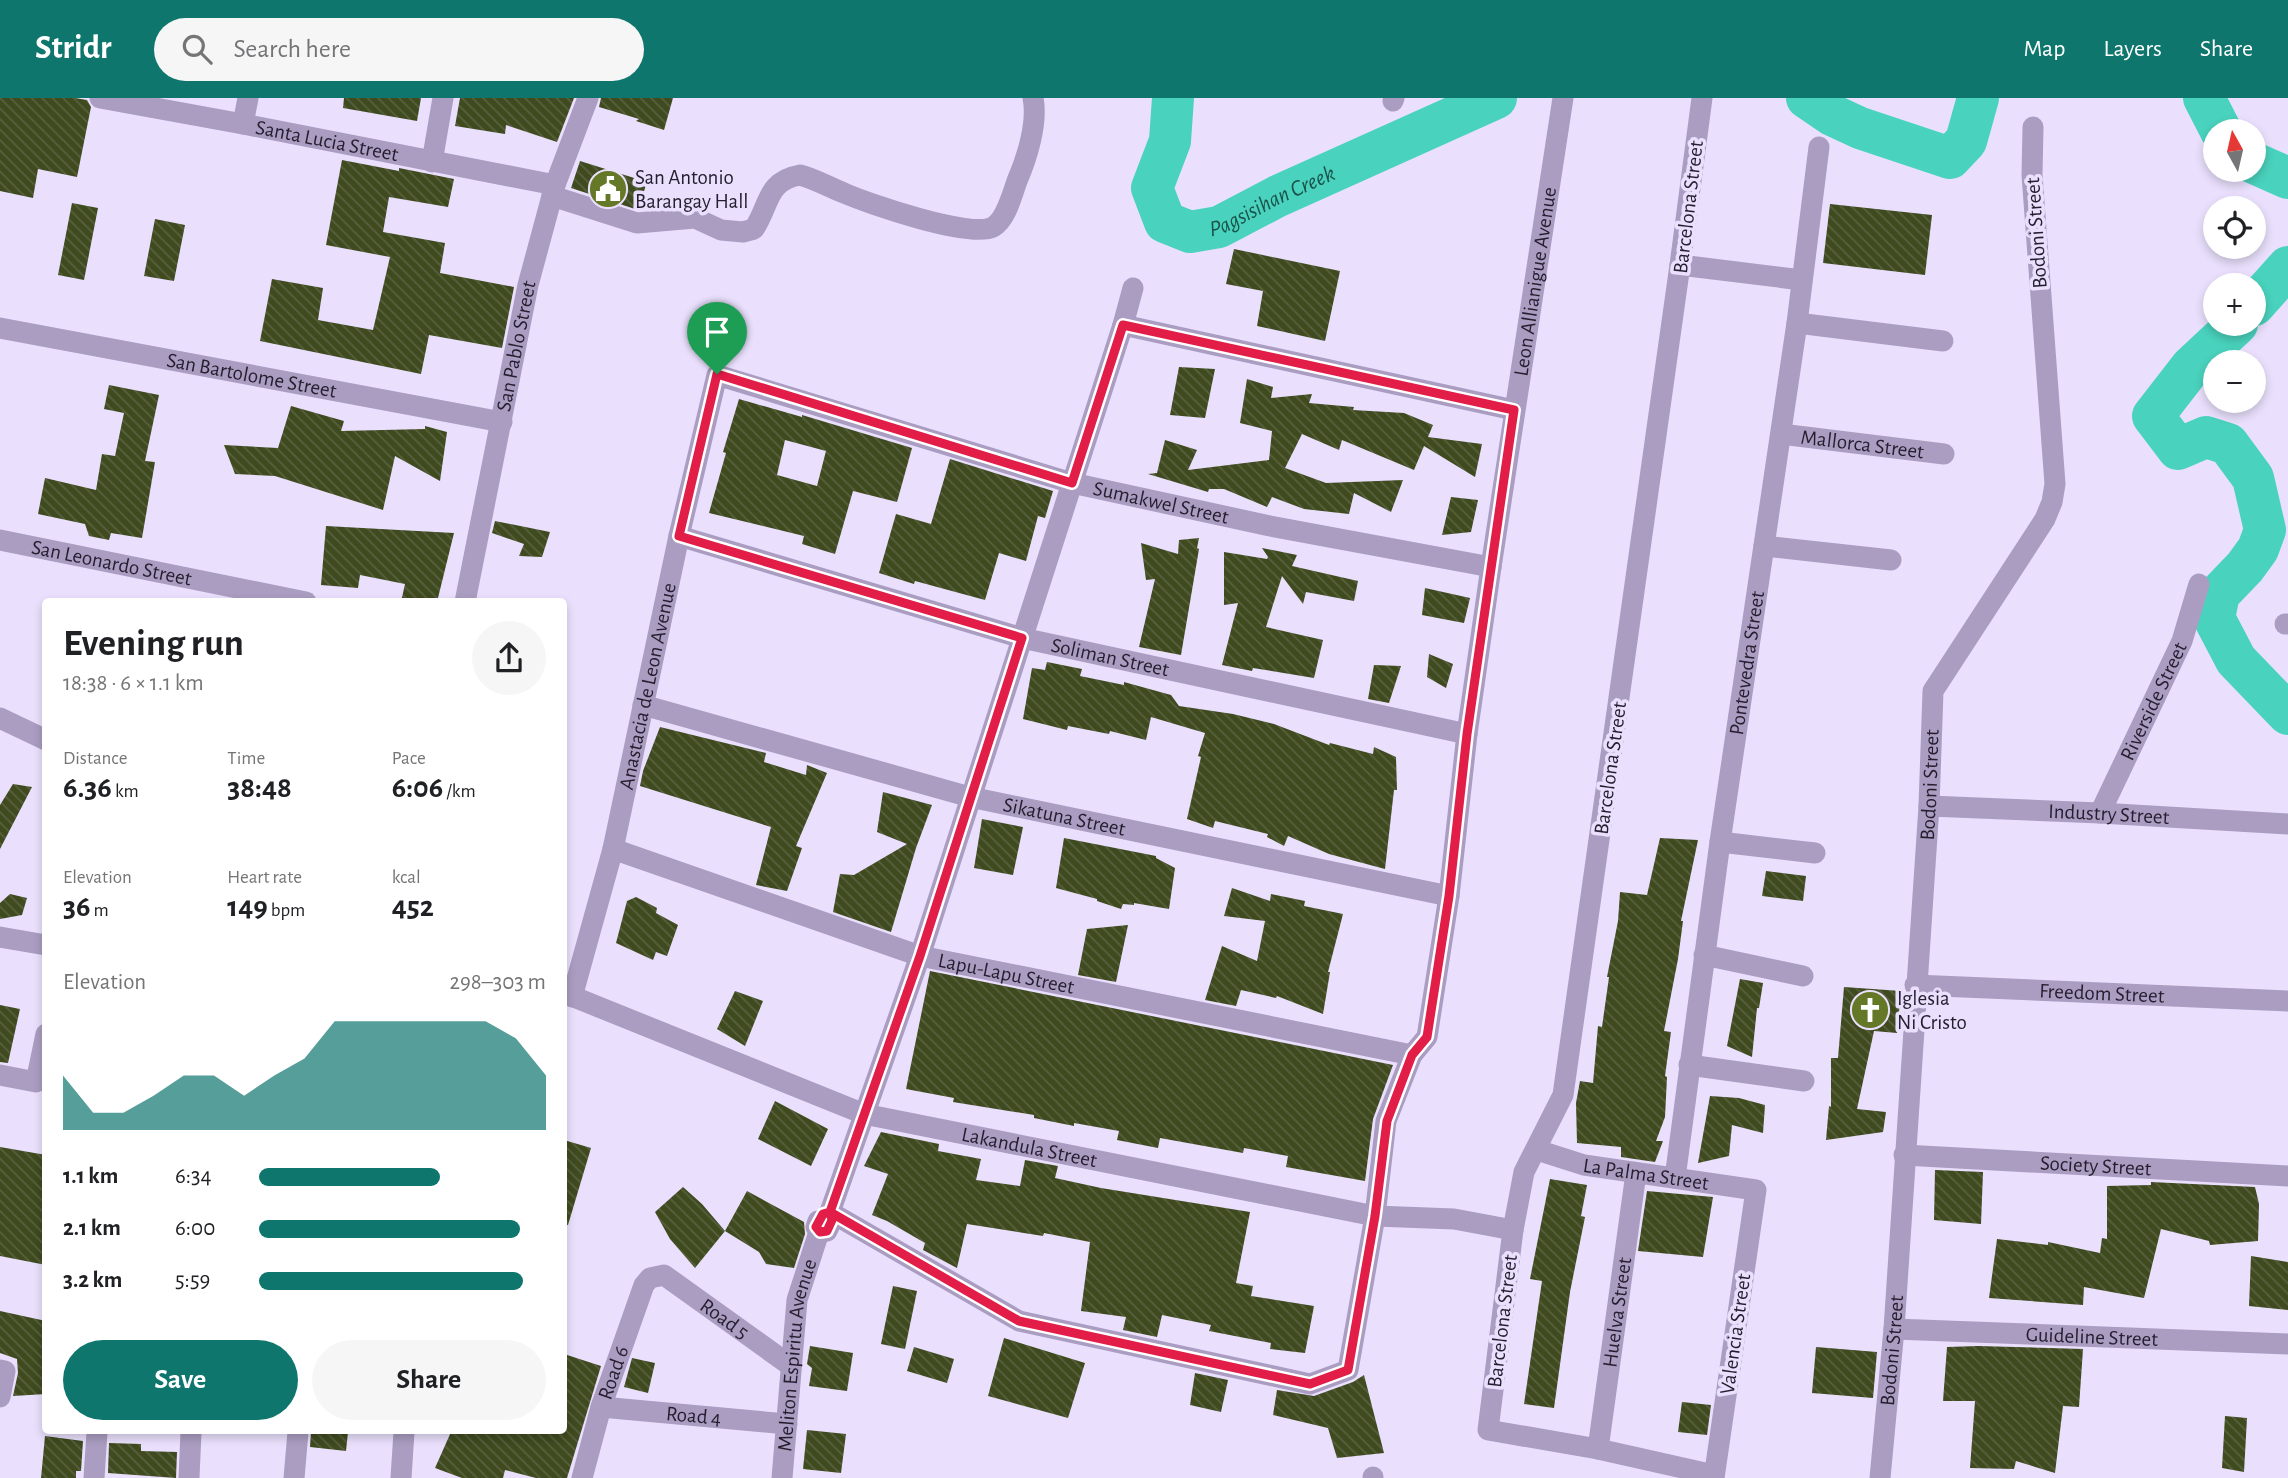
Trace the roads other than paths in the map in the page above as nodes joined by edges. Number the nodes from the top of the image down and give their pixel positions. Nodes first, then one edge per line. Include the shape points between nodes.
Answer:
1 (100, 98) edge
2 (248, 98) edge
3 (443, 98) edge
4 (588, 98) edge
5 (1033, 98) edge
6 (1563, 98) edge
7 (1702, 98) edge
8 (243, 124) junction
9 (2033, 127) dead end
10 (1819, 147) dead end
11 (432, 162) junction
12 (553, 191) junction
13 (1681, 265) junction
14 (1802, 280) junction
15 (1133, 288) dead end
16 (1797, 323) junction
17 (1123, 325) junction
18 (0, 328) edge
19 (1943, 341) dead end
20 (717, 374) joint
21 (1514, 410) junction
22 (502, 422) junction
23 (1781, 433) junction
24 (1944, 454) dead end
25 (1072, 483) junction
26 (679, 536) junction
27 (0, 540) edge
28 (1764, 546) junction
29 (1891, 560) dead end
30 (1491, 568) junction
31 (2199, 584) dead end
32 (286, 598) edge
33 (466, 598) edge
34 (1022, 638) junction
35 (643, 705) junction
36 (0, 719) edge
37 (1467, 734) junction
38 (42, 738) edge
39 (970, 797) junction
40 (1929, 806) junction
41 (2100, 813) junction
42 (2288, 824) edge
43 (1720, 842) junction
44 (612, 849) junction
45 (1815, 853) dead end
46 (1449, 896) junction
47 (0, 937) edge
48 (42, 944) edge
49 (1704, 955) junction
50 (920, 956) junction
51 (1803, 976) dead end
52 (1915, 985) junction
53 (568, 995) edge
54 (2288, 1001) edge
55 (42, 1053) edge
56 (1412, 1055) junction
57 (1689, 1065) junction
58 (0, 1075) edge
59 (1804, 1080) dead end
60 (864, 1114) junction
61 (1537, 1150) junction
62 (1904, 1155) junction
63 (1636, 1173) junction
64 (2288, 1175) edge
65 (1675, 1178) junction
66 (1756, 1191) joint
67 (1375, 1216) junction
68 (825, 1223) junction
69 (1513, 1230) junction
70 (657, 1275) joint
71 (1894, 1329) junction
72 (2288, 1343) edge
73 (792, 1366) junction
74 (0, 1370) edge
75 (0, 1397) edge
76 (601, 1407) junction
77 (787, 1424) junction
78 (96, 1434) edge
79 (191, 1434) edge
80 (298, 1434) edge
81 (404, 1434) edge
82 (1598, 1449) junction
83 (1714, 1476) edge
84 (94, 1478) edge
85 (189, 1478) edge
86 (294, 1478) edge
87 (401, 1478) edge
88 (582, 1478) edge
89 (782, 1478) edge
90 (1880, 1478) edge

1 - 8 street, Santa Lucia Street
2 - 8 street
3 - 11 street
4 - 12 street, San Pablo Street
5 - 12 street, Santa Lucia Street via 1032,130 1020,175 999,223 990,229 909,216 800,175 780,181 754,229 743,232 721,230 695,218 636,223
6 - 21 street, Leon Allianigue Avenue
7 - 13 street, Barcelona Street
8 - 11 street, Santa Lucia Street
9 - 40 street, Bodoni Street via 2032,175 2055,484 2045,519 1933,691
10 - 14 street, Pontevedra Street
11 - 12 street, Santa Lucia Street
12 - 22 street, San Pablo Street via 528,285
13 - 14 street
13 - 61 street, Barcelona Street via 1563,1095
14 - 16 street, Pontevedra Street
15 - 17 street, Meliton Espiritu Avenue
16 - 19 street
16 - 23 street, Pontevedra Street
17 - 21 street
17 - 25 street, Meliton Espiritu Avenue
18 - 22 street, San Bartolome Street
20 - 25 street, Sumakwel Street
20 - 26 street, Anastacia de Leon Avenue
21 - 30 street, Leon Allianigue Avenue
22 - 33 street, San Pablo Street
23 - 24 street, Mallorca Street
23 - 28 street, Pontevedra Street
25 - 30 street, Sumakwel Street
25 - 34 street, Meliton Espiritu Avenue
26 - 34 street, Soliman Street
26 - 35 street, Anastacia de Leon Avenue
27 - 32 street, San Leonardo Street
28 - 29 street
28 - 43 street, Pontevedra Street
30 - 37 street, Leon Allianigue Avenue
31 - 41 street, Riverside Street via 2182,640
34 - 37 street, Soliman Street
34 - 39 street, Meliton Espiritu Avenue
35 - 39 street, Sikatuna Street
35 - 44 street, Anastacia de Leon Avenue
36 - 38 street
37 - 46 street, Leon Allianigue Avenue
39 - 46 street, Sikatuna Street
39 - 50 street, Meliton Espiritu Avenue
40 - 41 street, Industry Street
40 - 52 street, Bodoni Street
41 - 42 street, Industry Street
43 - 45 street
43 - 49 street, Pontevedra Street
44 - 50 street, Lapu-Lapu Street
44 - 53 street, Anastacia de Leon Avenue
46 - 56 street, Leon Allianigue Avenue via 1427,1037
47 - 48 street
49 - 51 street
49 - 57 street, Pontevedra Street
50 - 56 street, Lapu-Lapu Street
50 - 60 street, Meliton Espiritu Avenue
52 - 54 street, Freedom Street
52 - 62 street, Bodoni Street
53 - 60 street, Lakandula Street
55 - 58 street via 36,1082
56 - 67 street, Leon Allianigue Avenue via 1387,1121
57 - 59 street
57 - 65 street, Pontevedra Street
60 - 67 street, Lakandula Street
60 - 68 street, Meliton Espiritu Avenue
61 - 63 street, La Palma Street via 1584,1165
61 - 69 street, Barcelona Street via 1524,1172
62 - 64 street, Society Street
62 - 71 street, Bodoni Street
63 - 65 street, La Palma Street
63 - 82 street, Huelva Street
65 - 66 street, La Palma Street
66 - 83 street, Valencia Street
67 - 68 street, Leon Allianigue Avenue via 1348,1370 1310,1384 1019,1321
67 - 69 street, Lakandula Street via 1454,1219
68 - 73 street, Meliton Espiritu Avenue via 797,1300
69 - 82 street, Barcelona Street via 1488,1430
70 - 73 street, Road 5 via 674,1281
70 - 76 street, Road 6 via 644,1284
71 - 72 street, Guideline Street
71 - 90 street, Bodoni Street
73 - 77 street, Meliton Espiritu Avenue
74 - 75 street via 5,1371
76 - 77 street, Road 4
76 - 88 street, Road 6
77 - 89 street, Meliton Espiritu Avenue
78 - 84 street
79 - 85 street
80 - 86 street
81 - 87 street
82 - 83 street

